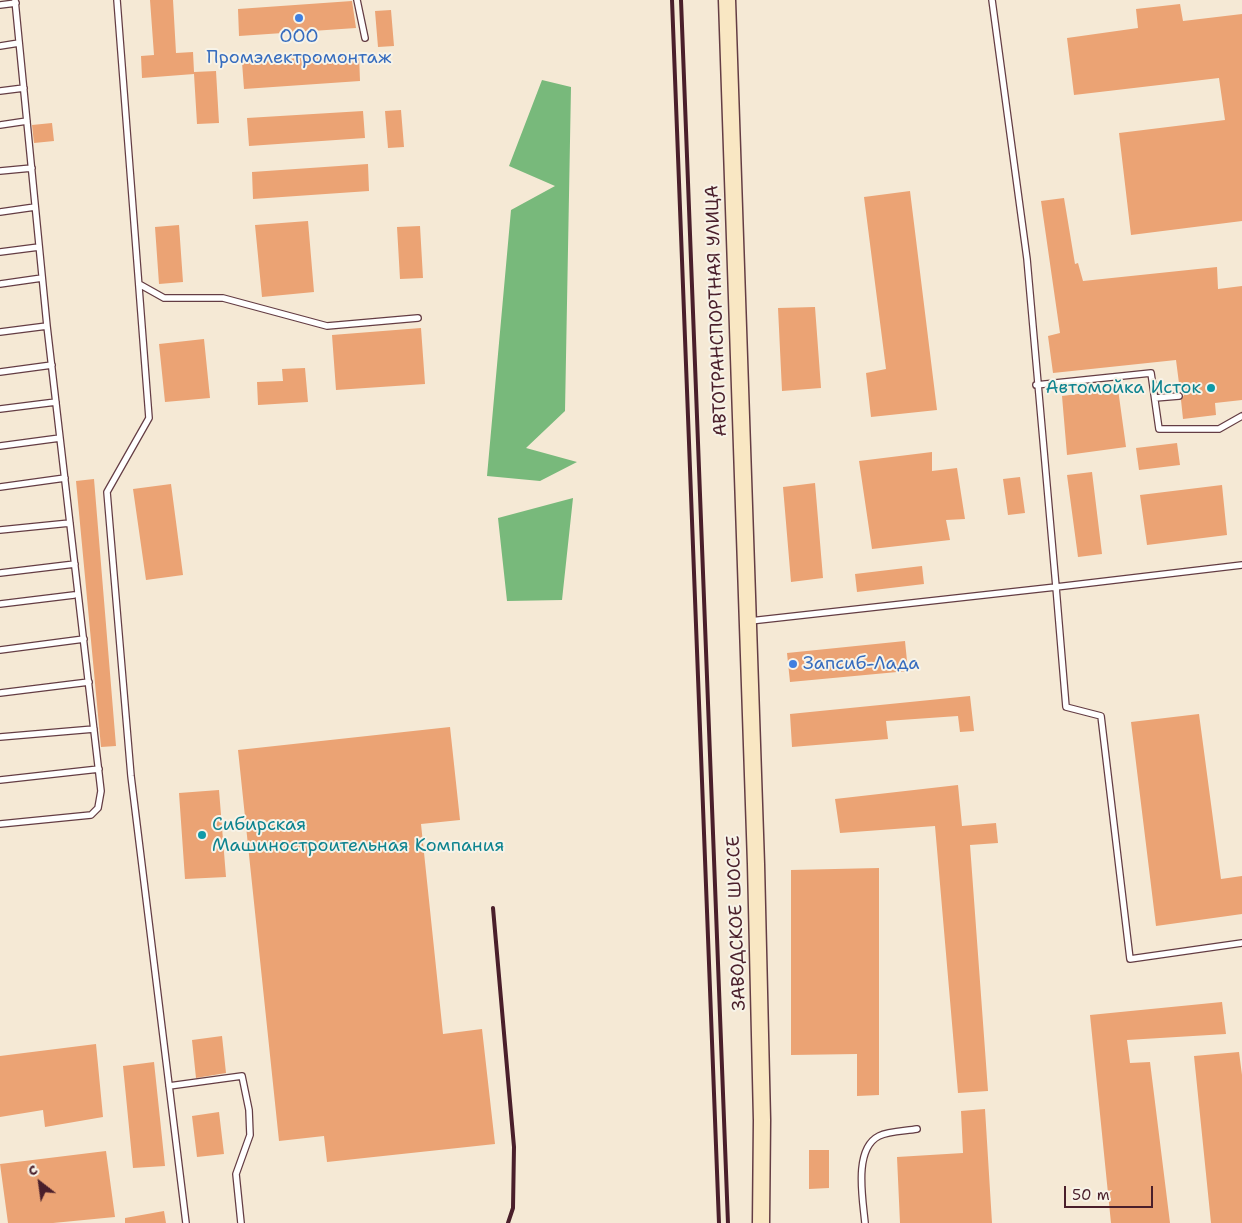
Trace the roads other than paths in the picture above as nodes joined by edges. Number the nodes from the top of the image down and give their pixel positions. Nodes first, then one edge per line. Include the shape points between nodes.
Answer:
1 (117, 0) edge
2 (357, 0) edge
3 (727, 0) edge
4 (992, 0) edge
5 (15, 1) edge
6 (0, 5) edge
7 (365, 38) dead end
8 (20, 43) junction
9 (0, 46) edge
10 (24, 88) junction
11 (0, 91) edge
12 (27, 121) junction
13 (0, 125) edge
14 (32, 168) junction
15 (0, 171) edge
16 (36, 207) junction
17 (0, 212) edge
18 (39, 246) junction
19 (0, 252) edge
20 (42, 278) junction
21 (0, 284) edge
22 (139, 284) junction
23 (418, 318) dead end
24 (47, 326) junction
25 (0, 332) edge
26 (52, 365) junction
27 (0, 372) edge
28 (1036, 385) junction
29 (1179, 396) dead end
30 (1155, 398) junction
31 (56, 402) junction
32 (0, 409) edge
33 (1242, 416) edge
34 (60, 438) junction
35 (0, 446) edge
36 (65, 478) junction
37 (0, 487) edge
38 (70, 523) junction
39 (0, 530) edge
40 (75, 564) junction
41 (1242, 565) edge
42 (0, 572) edge
43 (1056, 587) junction
44 (74, 595) dead end
45 (0, 604) edge
46 (748, 622) junction
47 (84, 640) junction
48 (0, 650) edge
49 (89, 682) junction
50 (0, 693) edge
51 (94, 728) junction
52 (0, 737) edge
53 (99, 769) junction
54 (0, 780) edge
55 (0, 824) edge
56 (1242, 943) edge
57 (170, 1086) junction
58 (917, 1128) dead end
59 (186, 1223) edge
60 (241, 1223) edge
61 (761, 1223) edge
62 (865, 1223) edge

1 - 22 lane
2 - 7 lane
3 - 46 main road, АВТОТРАНСПОРТНАЯ УЛИЦА
4 - 28 lane via 1027,258
5 - 6 lane
5 - 8 lane
8 - 9 lane
8 - 10 lane
10 - 11 lane
10 - 12 lane
12 - 13 lane
12 - 14 lane
14 - 15 lane
14 - 16 lane
16 - 17 lane
16 - 18 lane
18 - 19 lane
18 - 20 lane
20 - 21 lane
20 - 24 lane
22 - 23 lane via 164,298 223,298 327,326
22 - 57 lane via 149,418 107,492 131,776
24 - 25 lane
24 - 26 lane
26 - 27 lane
26 - 31 lane
28 - 30 lane via 1152,373
28 - 43 lane
29 - 30 lane
30 - 33 lane via 1159,429 1220,429
31 - 32 lane
31 - 34 lane
34 - 35 lane
34 - 36 lane
36 - 37 lane
36 - 38 lane
38 - 39 lane
38 - 40 lane
40 - 42 lane
40 - 47 lane
41 - 43 lane
43 - 46 lane
43 - 56 lane via 1066,708 1101,716 1130,959
44 - 45 lane
46 - 61 main road, ЗАВОДСКОЕ ШОССЕ via 762,1120
47 - 48 lane
47 - 49 lane
49 - 50 lane
49 - 51 lane
51 - 52 lane
51 - 53 lane
53 - 54 lane
53 - 55 lane via 102,791 98,808 91,815
57 - 59 lane
57 - 60 lane via 242,1076 250,1135 236,1174
58 - 62 lane via 879,1136 868,1146 861,1174

